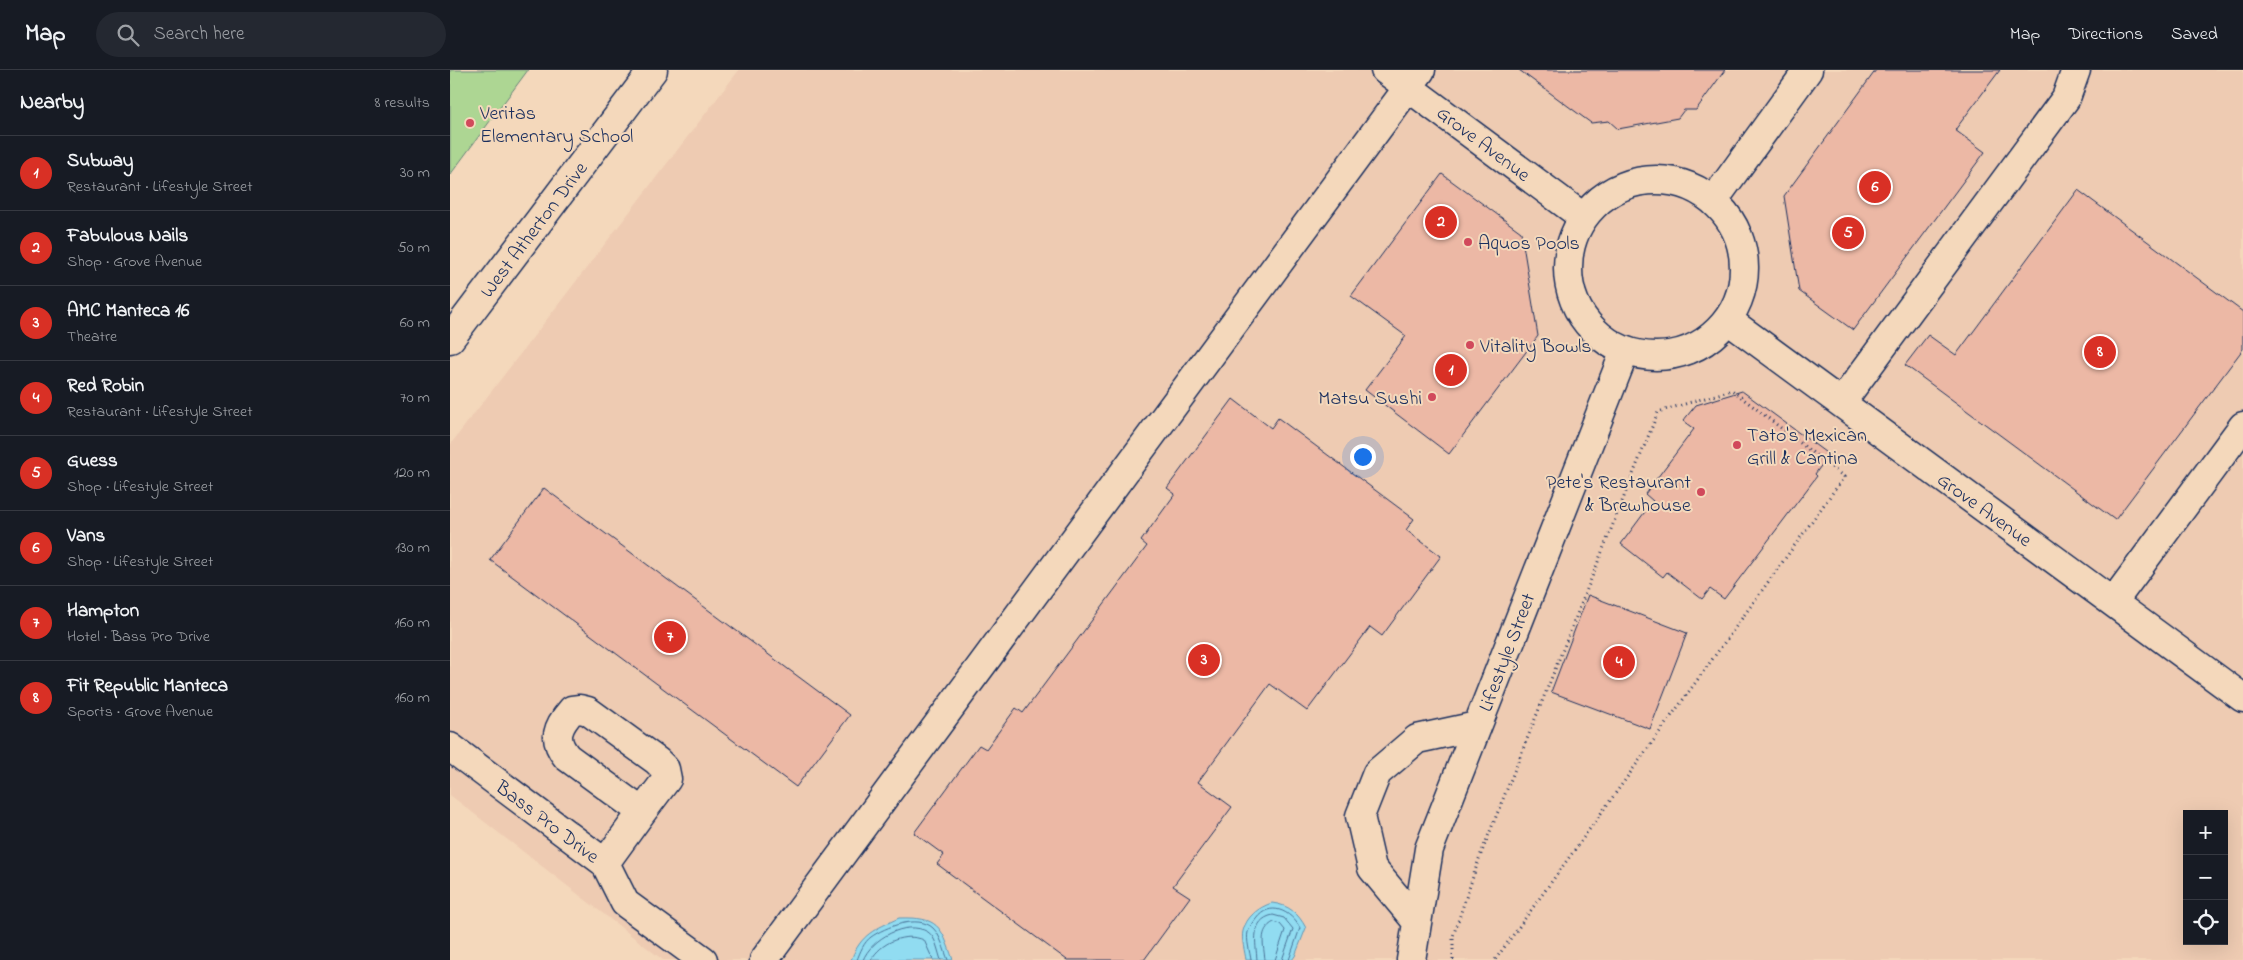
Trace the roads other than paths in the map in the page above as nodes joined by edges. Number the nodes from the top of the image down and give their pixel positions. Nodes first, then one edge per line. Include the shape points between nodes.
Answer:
1 (653, 70) edge
2 (1385, 70) edge
3 (1808, 70) edge
4 (2076, 70) edge
5 (1414, 79) edge
6 (1714, 200) junction
7 (1583, 217) junction
8 (1728, 320) junction
9 (450, 339) edge
10 (1625, 351) junction
11 (1840, 403) junction
12 (2243, 426) edge
13 (2113, 602) junction
14 (2243, 698) edge
15 (1477, 726) junction
16 (450, 747) edge
17 (642, 812) dead end
18 (604, 863) junction
19 (1417, 922) junction
20 (703, 960) edge
21 (764, 960) edge
22 (1411, 960) edge

1 - 9 street, West Atherton Drive
2 - 5 street, Grove Avenue
3 - 6 street
4 - 11 street via 2066,98
5 - 7 street, Grove Avenue
5 - 21 street
6 - 7 street via 1688,185 1651,179 1621,186 1596,203
6 - 8 street via 1737,231 1745,261 1741,292
7 - 10 street via 1570,245 1568,276 1573,299 1589,326
8 - 10 street via 1715,334 1689,350 1655,357
8 - 11 street, Grove Avenue
10 - 15 street, Lifestyle Street
11 - 13 street, Grove Avenue
12 - 13 street
13 - 14 street, Grove Avenue
15 - 19 street, Lifestyle Street via 1429,849
15 - 19 street via 1417,739 1377,773 1360,816 1372,868
16 - 18 street, Bass Pro Drive
17 - 18 street
18 - 20 street, Bass Pro Drive via 625,903
19 - 22 street, Lifestyle Street

